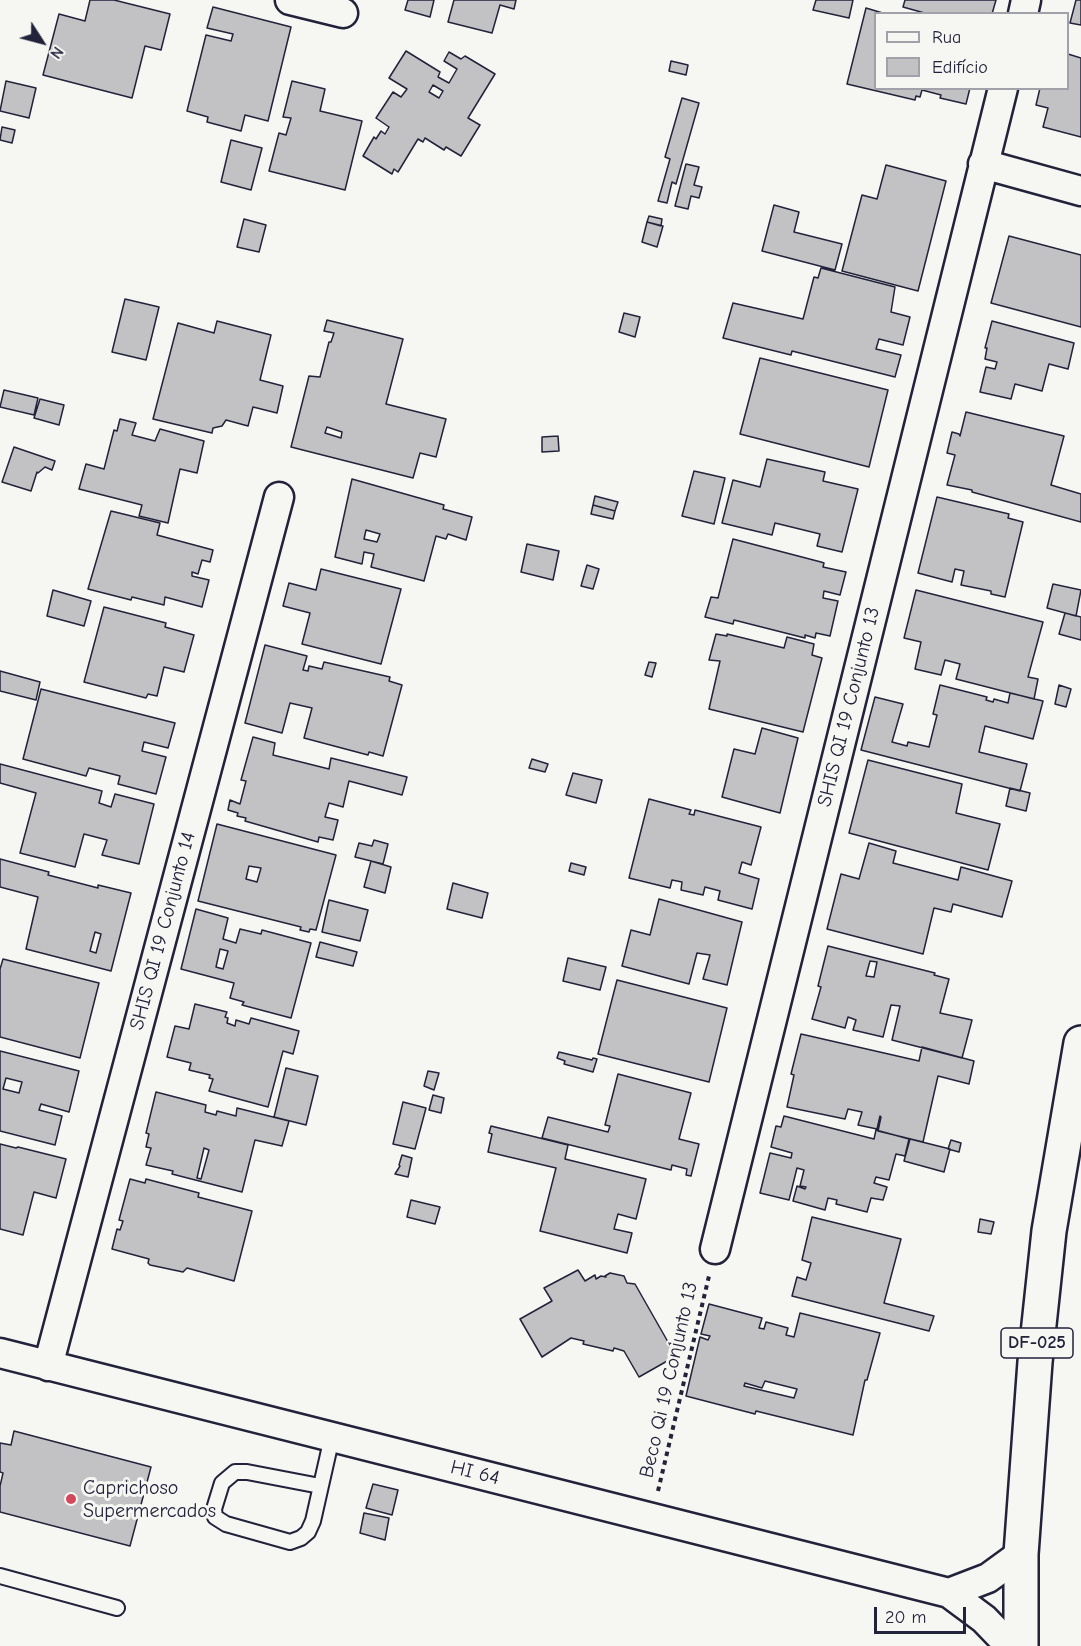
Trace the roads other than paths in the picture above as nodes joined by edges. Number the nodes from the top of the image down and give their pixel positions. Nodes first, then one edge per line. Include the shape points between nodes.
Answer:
1 (290, 0) edge
2 (343, 14) dead end
3 (1002, 90) edge
4 (983, 164) junction
5 (1081, 191) edge
6 (279, 497) dead end
7 (1081, 1044) edge
8 (715, 1249) road end
9 (0, 1353) edge
10 (48, 1366) junction
11 (332, 1437) junction
12 (320, 1486) junction
13 (1021, 1554) junction
14 (0, 1576) edge
15 (949, 1593) junction
16 (117, 1608) dead end
17 (1010, 1646) edge
18 (1021, 1646) edge

1 - 2 street
3 - 4 street, SHIS QI 19 Conjunto 13
4 - 5 street
4 - 8 street, SHIS QI 19 Conjunto 13
6 - 10 street, SHIS QI 19 Conjunto 14
7 - 13 main road, DF-025 via 1049,1231
9 - 10 street, HI 64
10 - 11 street, HI 64
11 - 12 lane
11 - 15 street, HI 64
12 - 12 lane via 308,1532 291,1542 226,1524 215,1517 222,1484 235,1472
13 - 15 street via 988,1578
13 - 18 main road, DF-025
14 - 16 lane
15 - 17 street, HI 64 via 984,1619

